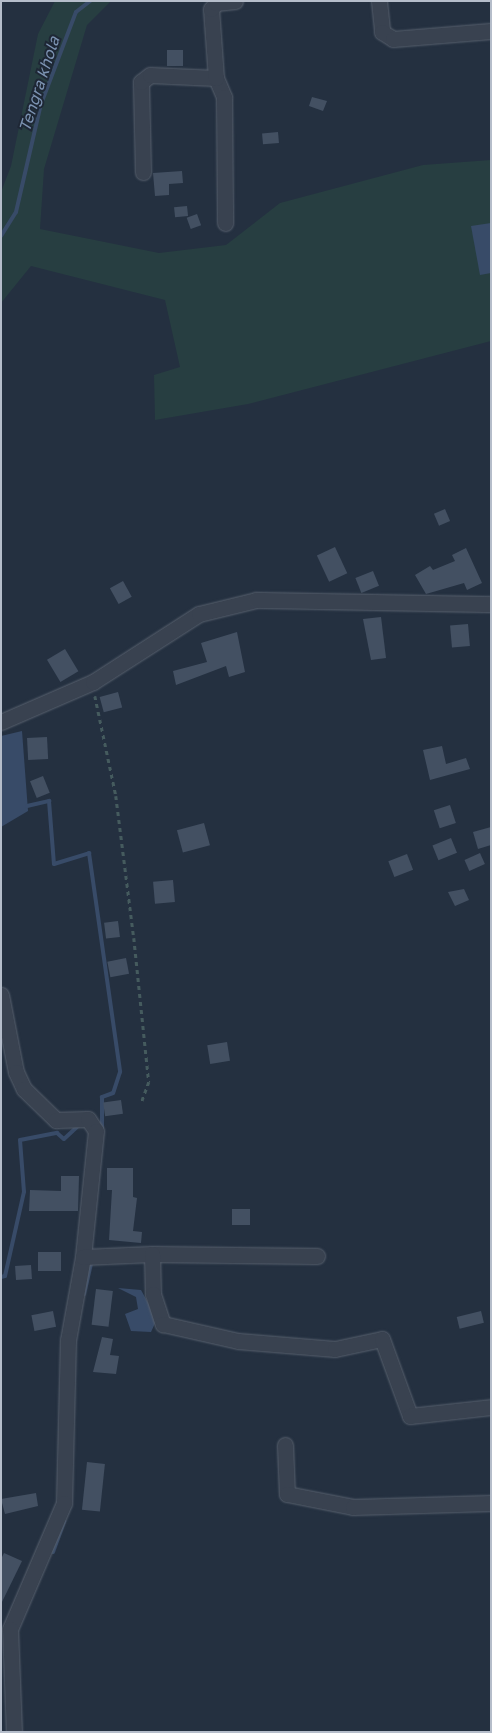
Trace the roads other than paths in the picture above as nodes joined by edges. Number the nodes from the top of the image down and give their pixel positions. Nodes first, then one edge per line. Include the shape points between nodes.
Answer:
1 (235, 1) edge
2 (379, 1) edge
3 (491, 32) edge
4 (216, 78) junction
5 (144, 172) dead end
6 (225, 223) dead end
7 (491, 604) edge
8 (1, 722) edge
9 (1, 995) edge
10 (152, 1254) junction
11 (317, 1256) dead end
12 (84, 1257) junction
13 (491, 1407) edge
14 (285, 1444) dead end
15 (491, 1503) edge
16 (14, 1732) edge

1 - 4 street via 216,2 211,9
2 - 3 street via 382,32 393,39
4 - 5 street via 145,77
4 - 6 street via 224,97
7 - 8 street via 256,600 199,614 93,682
9 - 12 street via 16,1072 24,1089 56,1120 88,1119 95,1127
10 - 11 street
10 - 12 street
10 - 13 street via 154,1294 163,1324 238,1341 335,1349 382,1339 410,1416
12 - 16 street via 68,1340 64,1503 10,1629
14 - 15 street via 287,1494 353,1507

